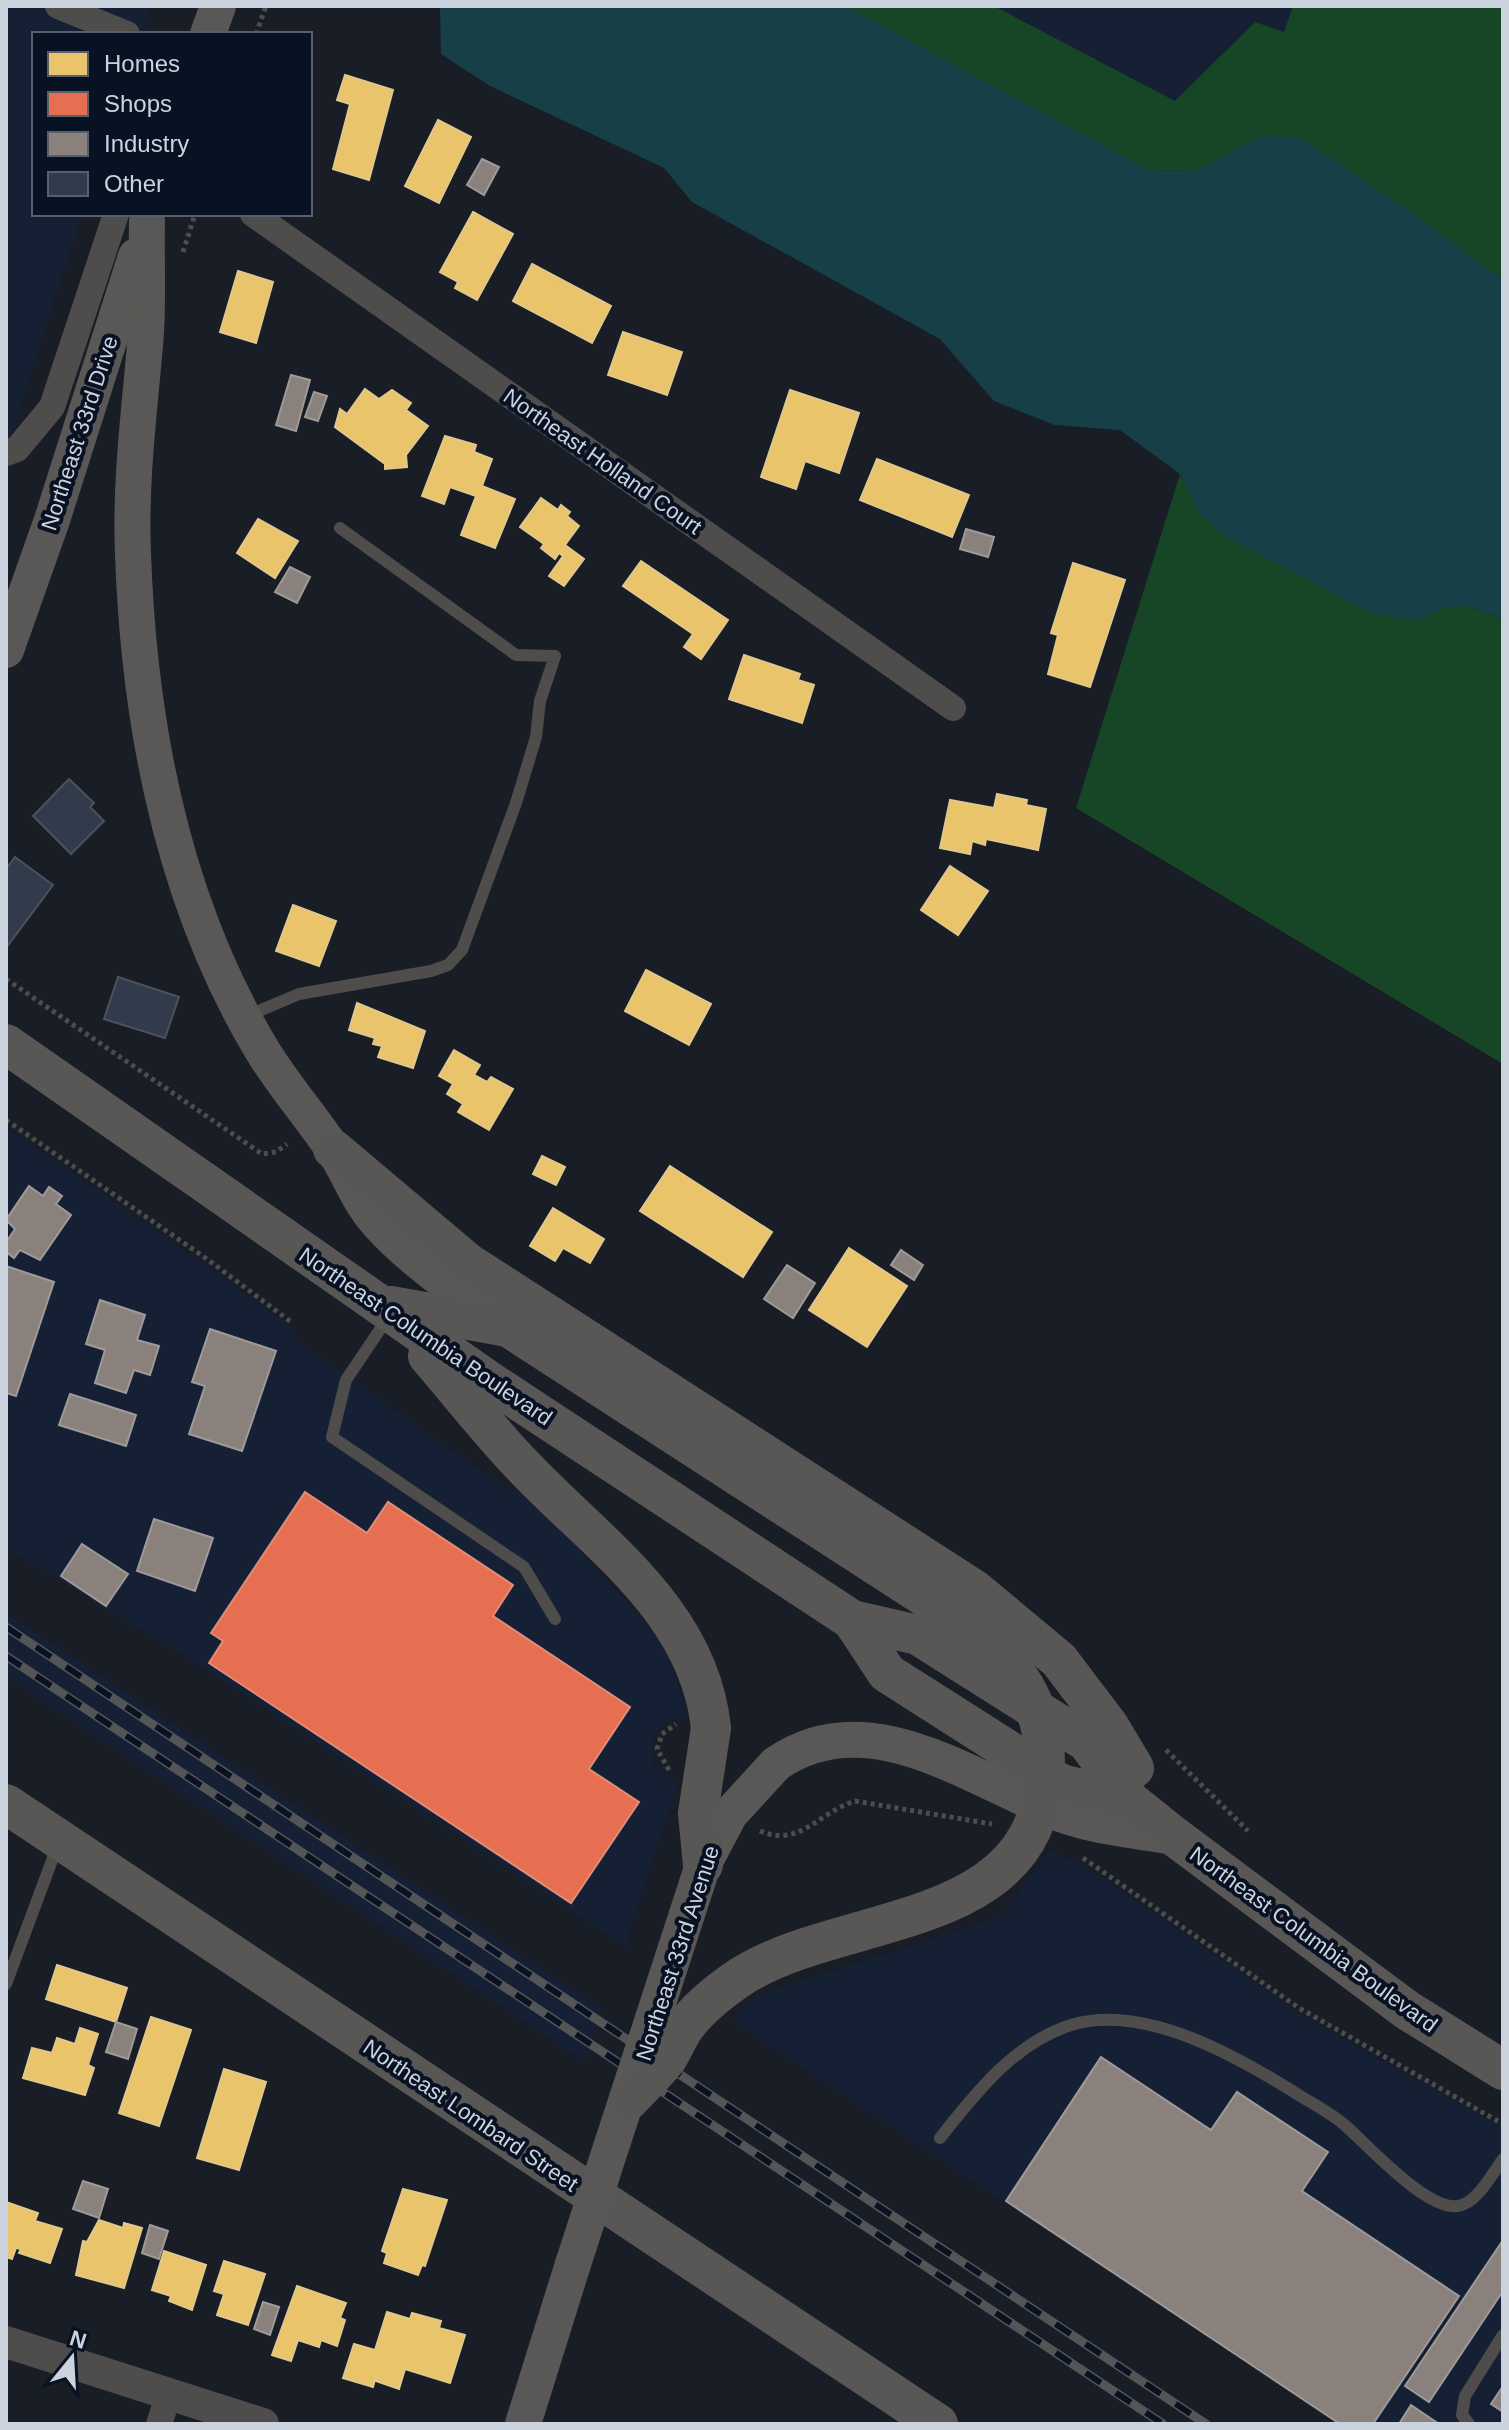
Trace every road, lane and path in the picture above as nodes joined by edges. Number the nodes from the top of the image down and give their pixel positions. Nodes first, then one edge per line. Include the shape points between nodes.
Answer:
1 (58, 6) edge
2 (218, 6) edge
3 (266, 6) edge
4 (122, 32) edge
5 (209, 32) edge
6 (257, 32) edge
7 (137, 216) edge
8 (194, 216) edge
9 (256, 216) edge
10 (182, 256) dead end
11 (6, 453) edge
12 (340, 528) dead end
13 (6, 650) edge
14 (953, 708) dead end
15 (6, 979) edge
16 (244, 1018) junction
17 (6, 1044) edge
18 (6, 1120) edge
19 (316, 1147) junction
20 (383, 1308) junction
21 (291, 1322) dead end
22 (508, 1327) junction
23 (555, 1619) dead end
24 (693, 1726) junction
25 (1156, 1740) dead end
26 (675, 1776) dead end
27 (6, 1804) edge
28 (1003, 1825) dead end
29 (758, 1830) dead end
30 (1248, 1831) dead end
31 (1175, 1837) junction
32 (59, 1840) junction
33 (1077, 1854) dead end
34 (703, 1865) junction
35 (6, 1984) edge
36 (1503, 2070) edge
37 (629, 2100) junction
38 (1503, 2124) edge
39 (940, 2138) dead end
40 (1503, 2159) edge
41 (1503, 2335) edge
42 (6, 2342) edge
43 (164, 2409) edge
44 (929, 2422) edge
45 (263, 2424) edge
46 (523, 2424) edge
47 (1469, 2424) edge

1 - 4 street
2 - 5 main road
3 - 6 path
7 - 11 street via 52,407 17,449
7 - 13 main road, Northeast 33rd Drive via 52,520
7 - 16 main road via 146,343 133,449 133,556 146,695 160,783 181,862 210,945
8 - 10 path
9 - 14 street, Northeast Holland Court
12 - 16 lane via 516,655 555,656 516,803 462,950 448,965 431,971 299,994
15 - 19 path via 262,1154 284,1144
16 - 19 main road
17 - 20 main road, Northeast Columbia Boulevard
18 - 21 path
19 - 22 main road via 379,1225
19 - 31 main road via 468,1263 975,1590 1012,1619 1059,1660 1109,1726
20 - 22 main road
20 - 23 lane via 346,1380 332,1437 524,1567
20 - 24 main road via 525,1468 653,1596 686,1643 703,1689
20 - 31 main road, Northeast Columbia Boulevard via 852,1620 887,1673 1061,1784 1130,1801
22 - 37 main road, bridge via 970,1626 1009,1662 1037,1708 1043,1736 1045,1781 1036,1814 1027,1836 999,1870 918,1917 772,1961 743,1976 697,2013 667,2058
24 - 26 path via 662,1734 657,1749
24 - 34 main road, bridge
25 - 30 path
27 - 32 main road, Northeast Lombard Street
28 - 29 path via 855,1801 790,1838
31 - 34 main road, Northeast 33rd Avenue, bridge via 1051,1811 876,1740 824,1740 797,1749 776,1764 730,1814
31 - 36 main road, Northeast Columbia Boulevard via 1396,2002
32 - 35 lane
32 - 44 main road, Northeast Lombard Street
33 - 38 path via 1299,2008
34 - 37 main road, Northeast 33rd Avenue, bridge
37 - 46 main road, Northeast 33rd Avenue, bridge
39 - 40 lane via 1019,2052 1071,2025 1107,2020 1144,2023 1246,2062 1344,2124 1395,2173 1446,2207 1461,2206 1474,2197
41 - 47 lane via 1465,2396 1462,2415
42 - 43 street
43 - 45 street

